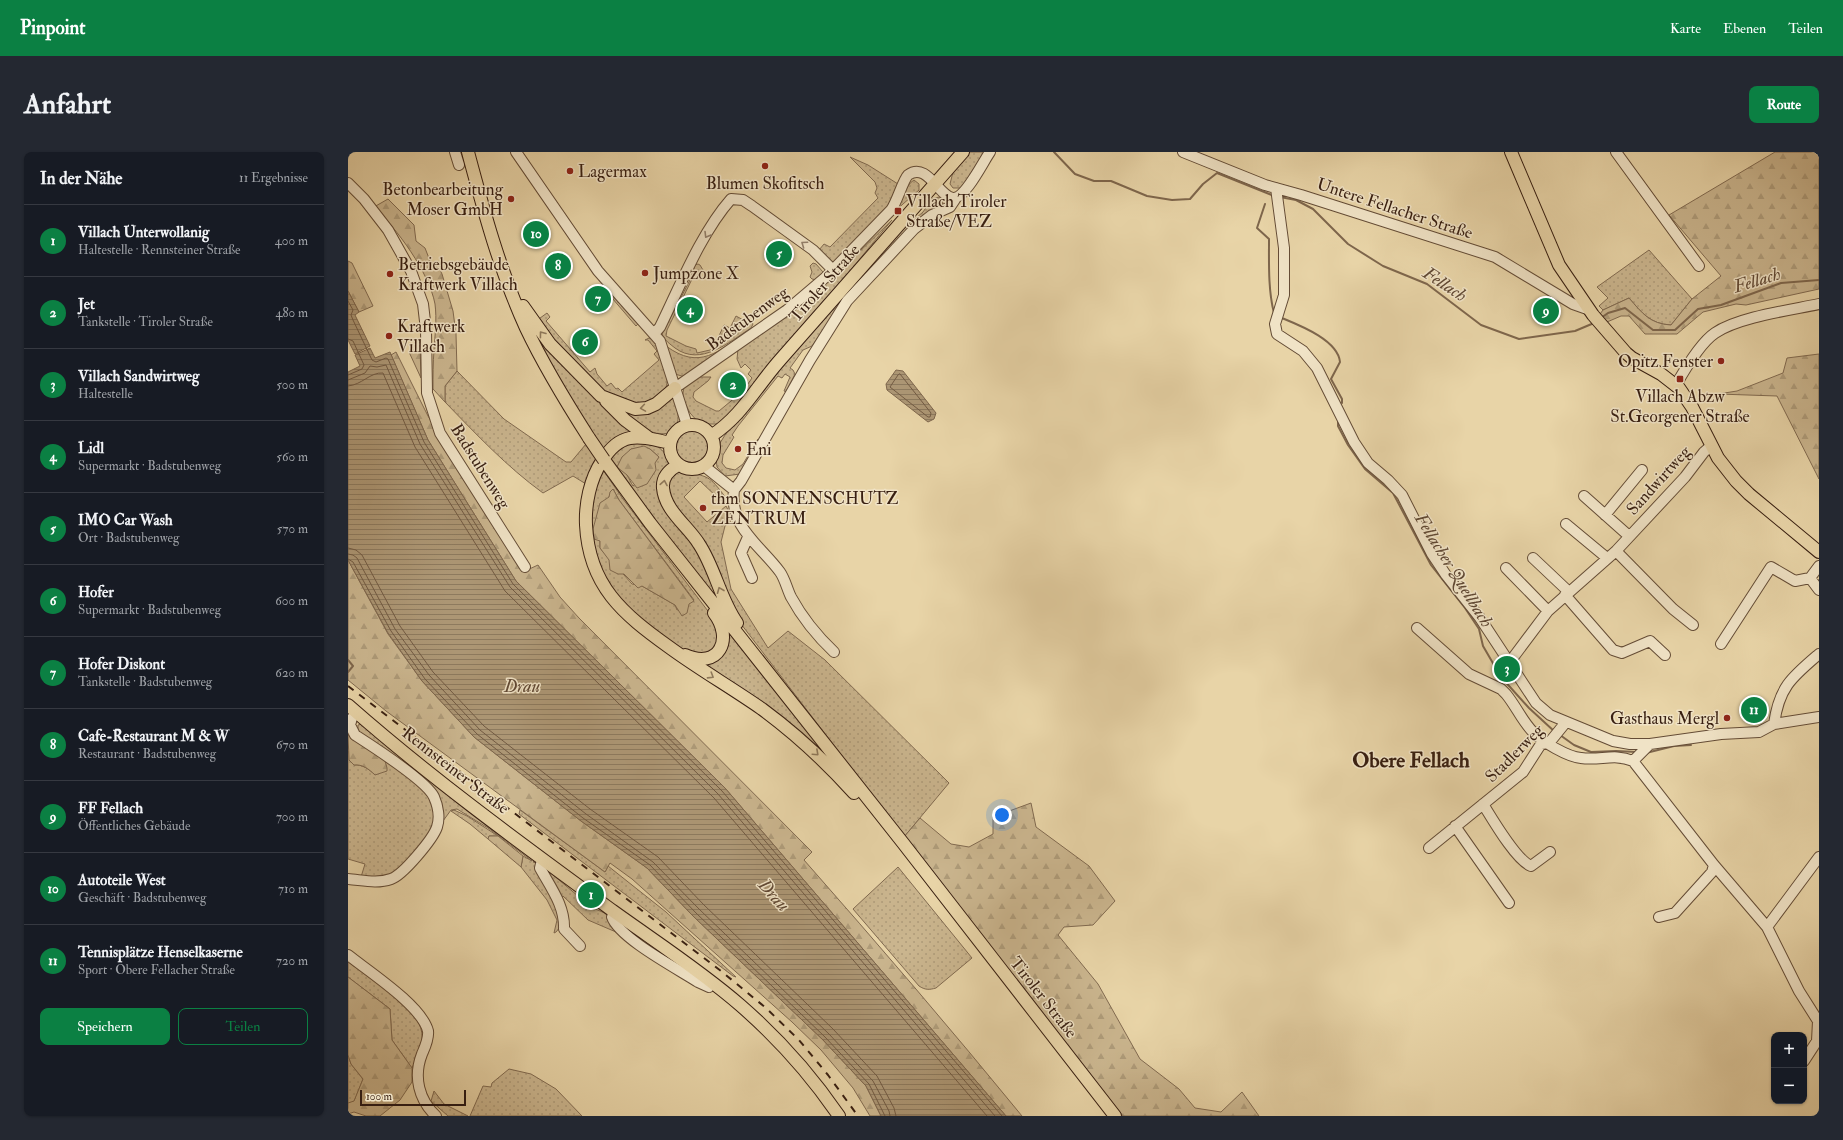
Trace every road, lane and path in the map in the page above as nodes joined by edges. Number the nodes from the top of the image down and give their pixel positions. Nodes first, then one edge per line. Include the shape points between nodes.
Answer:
1 (455, 152) edge
2 (468, 152) edge
3 (516, 152) edge
4 (963, 152) edge
5 (990, 152) edge
6 (1183, 152) edge
7 (1511, 152) edge
8 (1616, 152) edge
9 (459, 165) dead end
10 (348, 183) edge
11 (935, 183) junction
12 (1277, 194) junction
13 (956, 198) junction
14 (1699, 266) dead end
15 (833, 270) junction
16 (504, 271) junction
17 (1819, 304) edge
18 (1591, 312) junction
19 (654, 334) junction
20 (1676, 385) junction
21 (675, 388) junction
22 (601, 396) junction
23 (687, 425) junction
24 (711, 436) junction
25 (649, 438) junction
26 (670, 443) junction
27 (1711, 446) junction
28 (678, 465) junction
29 (704, 466) junction
30 (1642, 470) dead end
31 (734, 490) junction
32 (1584, 496) dead end
33 (1604, 515) junction
34 (1566, 524) dead end
35 (1628, 536) junction
36 (748, 537) junction
37 (1616, 551) junction
38 (1819, 552) edge
39 (1533, 558) dead end
40 (1607, 558) junction
41 (1819, 566) edge
42 (525, 567) dead end
43 (1506, 568) dead end
44 (752, 578) dead end
45 (1810, 578) junction
46 (696, 581) junction
47 (1819, 590) edge
48 (1567, 594) junction
49 (1548, 611) junction
50 (1693, 625) dead end
51 (1417, 628) dead end
52 (1721, 644) dead end
53 (668, 646) junction
54 (834, 652) dead end
55 (1819, 654) edge
56 (1665, 655) dead end
57 (759, 660) junction
58 (1509, 663) junction
59 (353, 709) edge
60 (1819, 717) edge
61 (1566, 722) junction
62 (1774, 724) junction
63 (1554, 737) junction
64 (1648, 746) junction
65 (1635, 759) junction
66 (1483, 804) junction
67 (1455, 826) junction
68 (903, 842) junction
69 (1429, 848) dead end
70 (1550, 852) dead end
71 (1819, 857) edge
72 (544, 860) junction
73 (1714, 865) junction
74 (348, 879) edge
75 (1509, 903) dead end
76 (1658, 917) dead end
77 (1767, 927) junction
78 (580, 946) dead end
79 (348, 955) edge
80 (1807, 1056) edge
81 (436, 1116) edge
82 (839, 1116) edge
83 (1115, 1116) edge

1 - 9 street
2 - 16 main road
3 - 19 street via 598,271
4 - 11 main road, Tiroler Straße
5 - 13 street via 967,189
6 - 12 street, Untere Fellacher Straße via 1265,185
7 - 18 main road via 1559,265
8 - 14 street
10 - 42 street, Badstubenweg via 388,230 411,271 423,304 427,393 440,433
11 - 13 street, Badstubenweg via 948,196
11 - 15 street, Badstubenweg via 922,173 914,172 905,178 897,203
11 - 24 main road, Tiroler Straße via 775,366 736,416
12 - 18 street, Untere Fellacher Straße via 1431,235 1495,257 1573,304
12 - 58 street via 1284,256 1284,295 1275,324 1277,334 1303,351 1317,368 1354,442 1368,463 1402,495 1433,556 1480,618
13 - 31 street via 950,207 932,215 914,229 847,301
15 -> 19 street via 813,250 752,206 743,200 731,199 696,254 660,327
15 - 21 street, Badstubenweg via 787,310
22 -> 16 main road via 550,344 534,323 515,286
16 - 46 main road, bridge via 540,357 564,399 622,485
17 - 20 street via 1744,320 1714,333 1695,354
18 - 20 main road via 1618,346 1632,358
19 - 21 street via 665,353
20 - 27 main road via 1692,407
21 -> 22 main road via 647,408 635,409
21 - 23 street
22 - 25 main road via 625,420
23 - 24 main road via 700,426
23 - 26 main road via 674,434
24 - 29 main road via 714,449 711,460
25 - 26 main road
25 - 53 main road via 641,436 620,441 604,457 588,497 587,536 590,555 598,576 609,594 637,624
26 - 28 main road via 672,456
27 - 35 street, Sandwirtweg
27 - 38 main road via 1742,487
28 - 29 main road via 690,470
57 -> 28 main road via 753,642 736,622 724,599 700,544 664,497 664,478 668,471
29 - 31 street
30 - 33 street, Sandwirtweg
31 - 36 street via 736,514
32 - 33 street, Sandwirtweg
33 - 35 street, Sandwirtweg
34 - 40 street
35 - 37 street, Sandwirtweg
36 - 44 street via 740,553
36 - 54 street via 781,573 802,617
37 - 40 street, Sandwirtweg
37 - 50 street via 1673,609
39 - 48 street
40 - 48 street, Sandwirtweg
41 - 45 street
43 - 49 street
45 - 47 street
45 - 52 street via 1795,581 1771,567
46 - 53 main road via 705,601 719,620 723,633 720,650 714,656 697,659
46 - 57 main road, Tiroler Straße
48 - 49 street, Sandwirtweg
48 - 56 street via 1613,650 1622,653 1650,641
49 - 58 street, Sandwirtweg
51 - 63 street via 1469,674 1501,689 1533,733
53 -> 68 main road via 786,727 842,779 892,838
55 - 62 street via 1783,689 1776,707
57 - 68 main road, Tiroler Straße
58 - 61 street via 1543,710
59 - 72 main road, Rennsteiner Straße
59 - 74 street via 350,725 355,735 420,781 434,796 439,817 437,828 422,849 407,867 391,879 376,882
60 - 62 street
61 - 63 street, Stadlerweg
61 - 64 street via 1613,741
62 - 64 street via 1759,732 1721,734
63 - 65 street via 1560,752 1580,758 1613,756
63 - 66 street, Stadlerweg via 1541,744 1523,772
64 - 65 street
65 - 73 street
66 - 67 street, Stadlerweg
66 - 70 street, Stadlerweg via 1526,864 1531,866
67 - 69 street, Stadlerweg
67 - 75 street
68 - 83 main road, Tiroler Straße
71 - 77 street
72 - 78 street via 540,868 562,906 565,917 564,929
72 - 82 main road, Rennsteiner Straße via 740,1005 785,1049
73 - 76 street via 1712,872 1675,913
73 - 77 street
77 - 80 street via 1799,991 1818,1021 1817,1041
79 - 81 street via 406,1000 428,1029 427,1041 418,1064 418,1076 422,1097

